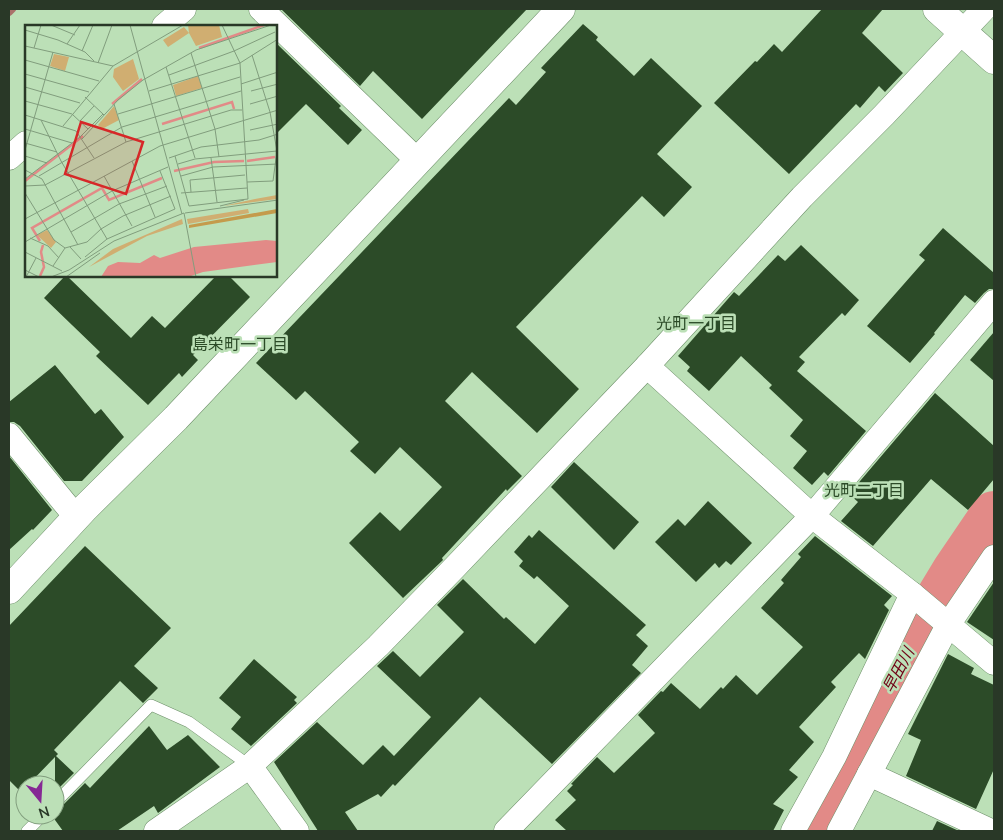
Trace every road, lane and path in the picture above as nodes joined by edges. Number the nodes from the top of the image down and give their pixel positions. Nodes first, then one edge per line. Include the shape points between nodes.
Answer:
1 (184, 9) edge
2 (261, 9) edge
3 (561, 9) edge
4 (937, 9) edge
5 (984, 9) edge
6 (165, 25) edge
7 (278, 25) edge
8 (278, 25) edge
9 (962, 31) junction
10 (994, 60) edge
11 (25, 144) edge
12 (9, 158) edge
13 (417, 160) junction
14 (994, 302) edge
15 (647, 366) junction
16 (9, 435) edge
17 (812, 516) junction
18 (76, 518) junction
19 (994, 557) edge
20 (9, 590) edge
21 (917, 598) junction
22 (946, 623) junction
23 (994, 663) edge
24 (250, 766) junction
25 (869, 774) junction
26 (65, 793) edge
27 (156, 831) edge
28 (297, 831) edge
29 (506, 831) edge
30 (792, 831) edge
31 (839, 831) edge
32 (991, 831) edge

1 - 6 street
2 - 8 street
3 - 13 street
4 - 9 street
5 - 9 street
7 - 13 street
9 - 10 street
9 - 15 street via 802,197
11 - 12 street
13 - 18 street via 176,418
14 - 17 street
15 - 17 street
15 - 24 street via 378,646
16 - 18 street
17 - 21 street
17 - 29 street
18 - 20 street
19 - 22 street
21 - 22 street
21 - 30 street
22 - 23 street
22 - 25 street
24 - 26 lane via 189,722 151,705
24 - 27 street
24 - 28 street
25 - 31 street
25 - 32 street

